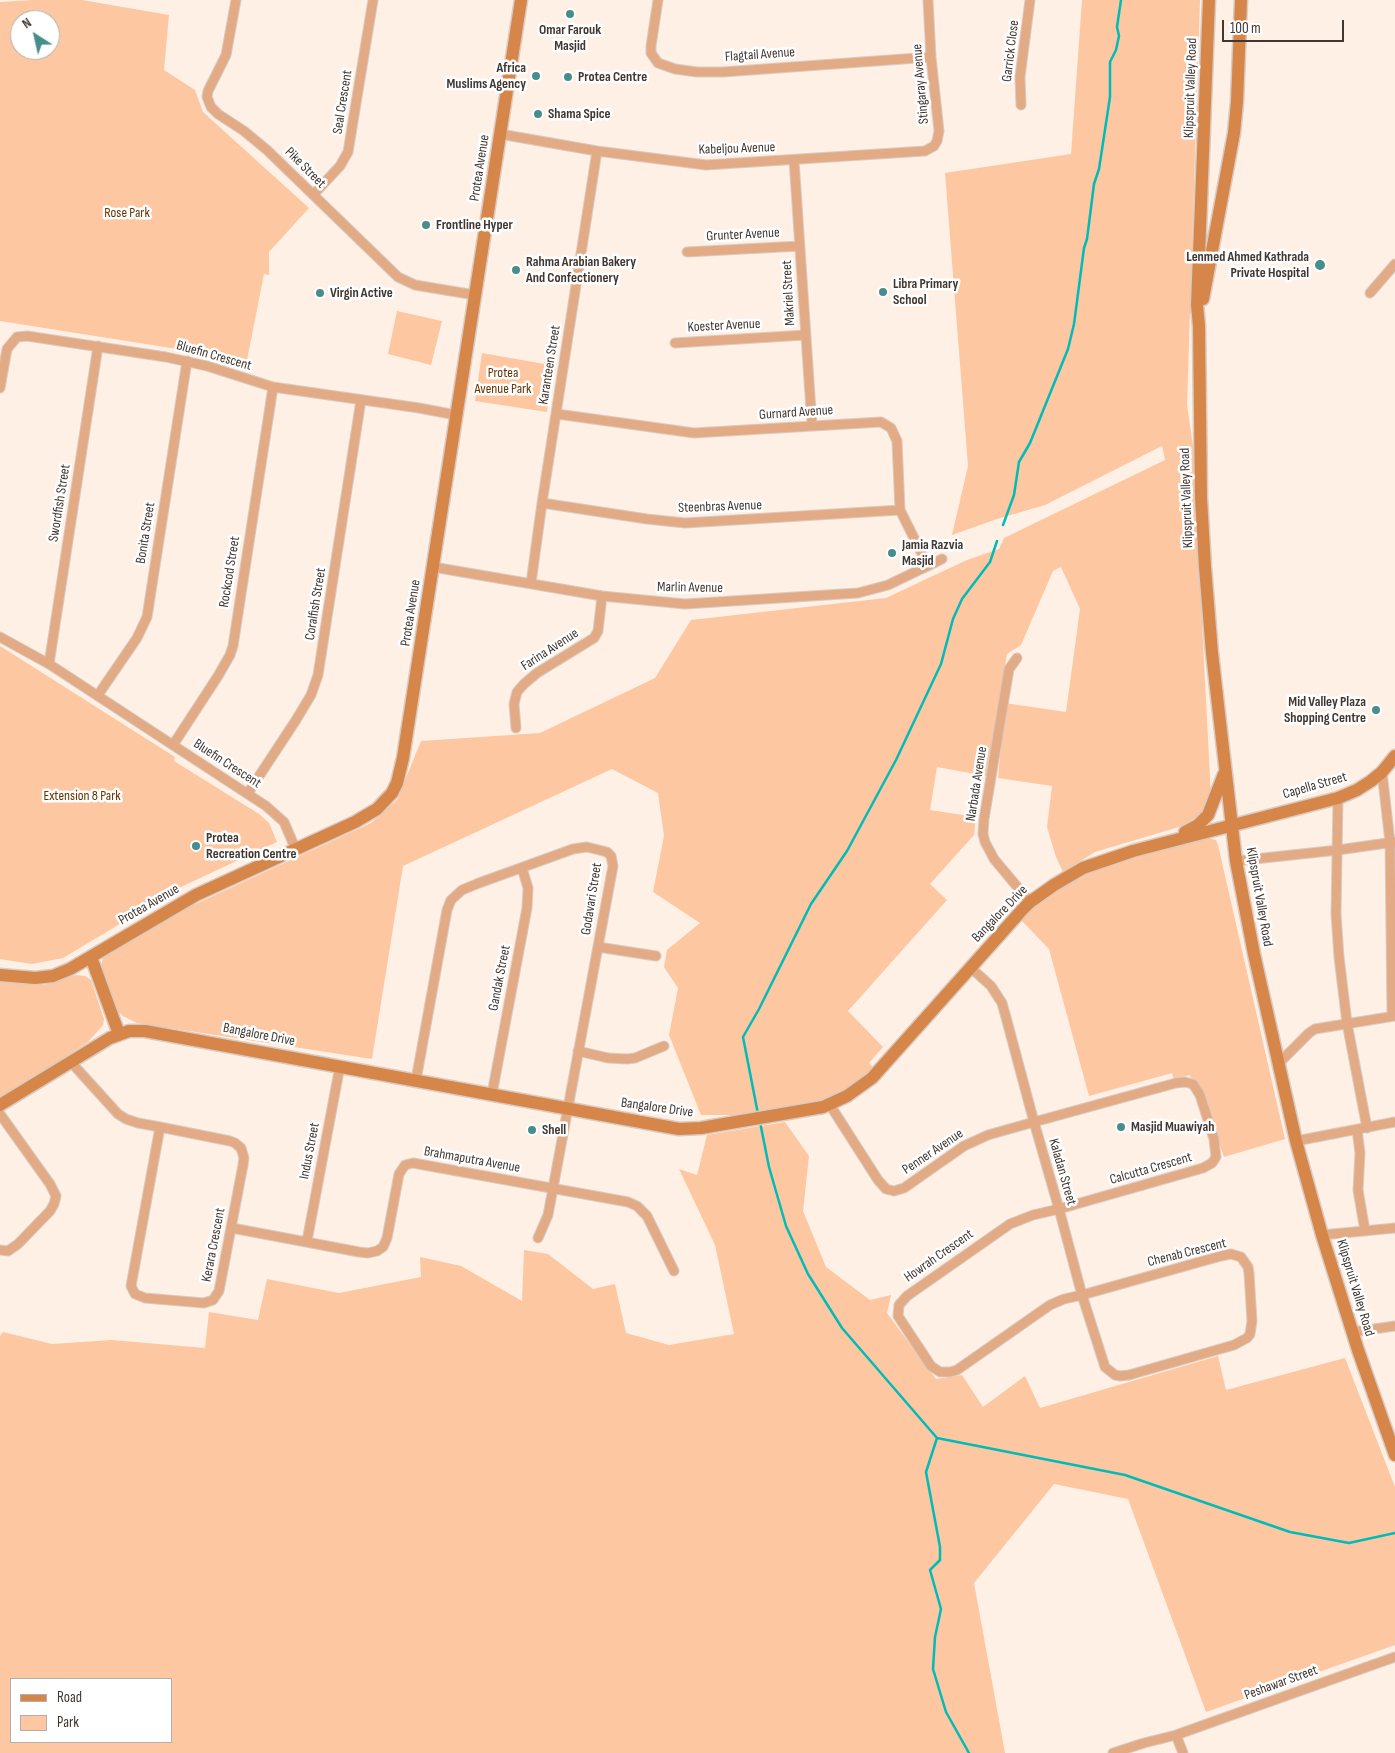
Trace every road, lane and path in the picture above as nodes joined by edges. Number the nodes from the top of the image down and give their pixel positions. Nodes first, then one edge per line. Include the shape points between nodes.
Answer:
1 (236, 0) edge
2 (373, 0) edge
3 (521, 0) edge
4 (658, 0) edge
5 (928, 0) edge
6 (1030, 0) edge
7 (1209, 0) edge
8 (1241, 0) edge
9 (931, 57) junction
10 (1021, 105) dead end
11 (500, 134) junction
12 (597, 151) junction
13 (917, 152) joint
14 (794, 160) junction
15 (313, 196) junction
16 (800, 246) junction
17 (687, 252) dead end
18 (1395, 264) edge
19 (1370, 293) dead end
20 (475, 295) junction
21 (1199, 326) junction
22 (805, 335) junction
23 (675, 343) dead end
24 (98, 346) junction
25 (187, 361) junction
26 (273, 387) junction
27 (0, 388) edge
28 (362, 400) junction
29 (556, 414) junction
30 (456, 415) junction
31 (812, 425) junction
32 (542, 503) junction
33 (900, 510) junction
34 (942, 559) dead end
35 (928, 566) junction
36 (433, 567) junction
37 (531, 583) junction
38 (602, 596) junction
39 (0, 637) edge
40 (1017, 658) dead end
41 (49, 664) junction
42 (98, 695) junction
43 (516, 728) dead end
44 (173, 745) junction
45 (1395, 756) edge
46 (1225, 772) junction
47 (1382, 772) junction
48 (248, 793) junction
49 (1338, 798) junction
50 (1232, 825) junction
51 (1172, 840) junction
52 (1392, 842) edge
53 (296, 850) junction
54 (1338, 850) junction
55 (1236, 861) junction
56 (522, 868) junction
57 (1030, 902) junction
58 (598, 947) junction
59 (656, 956) dead end
60 (91, 957) junction
61 (970, 967) junction
62 (0, 975) edge
63 (1394, 1016) edge
64 (1347, 1023) junction
65 (119, 1034) junction
66 (664, 1046) dead end
67 (578, 1051) junction
68 (70, 1061) junction
69 (1278, 1064) junction
70 (340, 1066) junction
71 (416, 1080) junction
72 (492, 1094) junction
73 (0, 1105) edge
74 (830, 1105) junction
75 (567, 1108) junction
76 (0, 1114) edge
77 (1034, 1122) junction
78 (1395, 1122) edge
79 (160, 1127) junction
80 (1367, 1128) junction
81 (1357, 1130) junction
82 (1296, 1141) junction
83 (553, 1189) junction
84 (1059, 1209) junction
85 (232, 1228) junction
86 (1395, 1228) edge
87 (1365, 1231) junction
88 (1322, 1235) junction
89 (538, 1238) dead end
90 (307, 1242) junction
91 (0, 1250) edge
92 (674, 1271) dead end
93 (1082, 1295) junction
94 (1395, 1326) edge
95 (1353, 1332) junction
96 (1129, 1374) joint
97 (1390, 1428) edge
98 (1395, 1455) edge
99 (1395, 1657) edge
100 (1176, 1735) junction
101 (1113, 1753) edge
102 (1183, 1753) edge

1 - 15 street, Pike Street via 226,56 208,91 209,103 218,114 267,150
2 - 15 street, Seal Crescent via 348,152
3 - 11 street, Protea Avenue
4 - 9 street, Flagtail Avenue via 651,54 658,63 675,69 723,72
5 - 9 street, Stingaray Avenue
6 - 10 street, Garrick Close via 1020,77
7 - 21 street, Klipspruit Valley Road via 1198,263
8 - 21 street, Klipspruit Valley Road via 1234,133
9 - 13 street, Stingaray Avenue via 938,138 930,149
11 - 12 street, Kabeljou Avenue
11 - 20 street, Protea Avenue
12 - 14 street, Kabeljou Avenue via 706,165
12 - 29 street, Karanteen Street
13 - 14 street, Kabeljou Avenue
14 - 16 street, Makriel Street
15 - 20 street, Pike Street via 403,281
16 - 17 street, Grunter Avenue
16 - 22 street, Makriel Street
18 - 19 street
20 - 30 street, Protea Avenue
21 - 46 street, Klipspruit Valley Road via 1199,437 1205,567
22 - 23 street, Koester Avenue
22 - 31 street, Makriel Street
24 - 25 street, Bluefin Crescent
24 - 27 street, Bluefin Crescent via 17,337 7,349
24 - 41 street, Swordfish Street
25 - 26 street, Bluefin Crescent
25 - 42 street, Bonita Street via 147,617 137,638
26 - 28 street, Bluefin Crescent
26 - 44 street, Rockcod Street via 233,646 218,676
28 - 30 street, Bluefin Crescent
28 - 48 street, Coralfish Street via 318,676 311,695
29 - 31 street, Gurnard Avenue via 694,433
29 - 32 street, Karanteen Street
30 - 36 street, Protea Avenue
31 - 33 street, Gurnard Avenue via 881,422 891,428 897,441
32 - 33 street, Steenbras Avenue via 691,523
32 - 37 street, Karanteen Street
33 - 35 street, Gurnard Avenue
34 - 35 street, Marlin Avenue
35 - 38 street, Marlin Avenue via 878,588 838,596 685,604
36 - 37 street, Marlin Avenue
36 - 53 street, Protea Avenue via 404,758 397,783 387,799 372,812
37 - 38 street, Marlin Avenue
38 - 43 street, Farina Avenue via 598,631 594,638 537,673 517,692 514,704
39 - 41 street, Bluefin Crescent
40 - 57 street, Narbada Avenue via 1009,669 984,834 994,859
41 - 42 street, Bluefin Crescent
42 - 44 street, Bluefin Crescent
44 - 48 street, Bluefin Crescent
45 - 47 street, Capella Street
46 - 50 street, Klipspruit Valley Road
46 - 51 street via 1208,815 1198,825
47 - 49 street, Capella Street via 1362,787
47 - 52 street
48 - 53 street, Bluefin Crescent via 284,822
49 - 50 street, Capella Street
49 - 54 street
50 - 51 street, Bangalore Drive
50 - 55 street, Klipspruit Valley Road
51 - 57 street, Bangalore Drive via 1083,868
52 - 54 street
52 - 63 street
53 - 60 street, Protea Avenue via 178,904
54 - 55 street
54 - 64 street via 1336,914
55 - 69 street, Klipspruit Valley Road
56 - 58 street, Godavari Street via 581,847 597,848 610,854 613,866
56 - 71 street, Godavari Street via 462,890 451,900
56 - 72 street, Gandak Street via 528,888 527,908
57 - 61 street, Bangalore Drive
58 - 59 street
58 - 67 street, Godavari Street
60 - 62 street, Protea Avenue via 46,978
60 - 65 street
61 - 74 street, Bangalore Drive via 872,1078
61 - 77 street, Kaladan Street via 991,986 1002,1003
63 - 64 street
64 - 69 street via 1315,1029
64 - 80 street
65 - 68 street, Bangalore Drive
65 - 70 street, Bangalore Drive via 158,1032
66 - 67 street via 627,1059
67 - 75 street, Godavari Street
68 - 73 street, Bangalore Drive
68 - 79 street via 122,1117
69 - 82 street, Klipspruit Valley Road
70 - 71 street, Bangalore Drive
70 - 90 street, Indus Street
71 - 72 street, Bangalore Drive
72 - 75 street, Bangalore Drive
74 - 75 street, Bangalore Drive via 769,1118 679,1129
74 - 77 street, Penner Avenue via 878,1180 886,1189 894,1191 909,1185 971,1142
75 - 83 street, Godavari Street
76 - 91 street via 56,1196 50,1211 18,1244 8,1251
77 - 84 street, Kaladan Street
77 - 84 street, Calcutta Crescent via 1185,1082 1196,1087 1214,1139 1216,1157 1203,1168
78 - 80 street
79 - 85 street, Kerara Crescent via 230,1141 242,1148 244,1158
79 - 85 street, Kerara Crescent via 131,1278 132,1290 145,1298 204,1304 213,1300 219,1291
80 - 81 street
81 - 82 street
81 - 87 street via 1360,1153 1358,1190
82 - 88 street, Klipspruit Valley Road
83 - 89 street, Godavari Street via 546,1222
83 - 90 street, Brahmaputra Avenue via 409,1163 399,1174 387,1238 380,1250 368,1253
83 - 92 street, Brahmaputra Avenue via 637,1206 647,1216
84 - 93 street, Kaladan Street
84 - 93 street, Howrah Crescent via 1021,1219 1001,1229 907,1296 898,1305 898,1316 932,1366 940,1372 950,1372 1050,1305
85 - 90 street, Brahmaputra Avenue
86 - 87 street
87 - 88 street
88 - 95 street, Klipspruit Valley Road
93 - 96 street, Kaladan Street via 1105,1367 1115,1375
93 - 96 street, Chenab Crescent via 1221,1256 1236,1255 1245,1262 1249,1273 1252,1321 1247,1338 1234,1345
94 - 95 street
95 - 97 street, Klipspruit Valley Road
97 - 98 street, Klipspruit Valley Road
99 - 100 street, Peshawar Street
100 - 101 street, Peshawar Street
100 - 102 street

